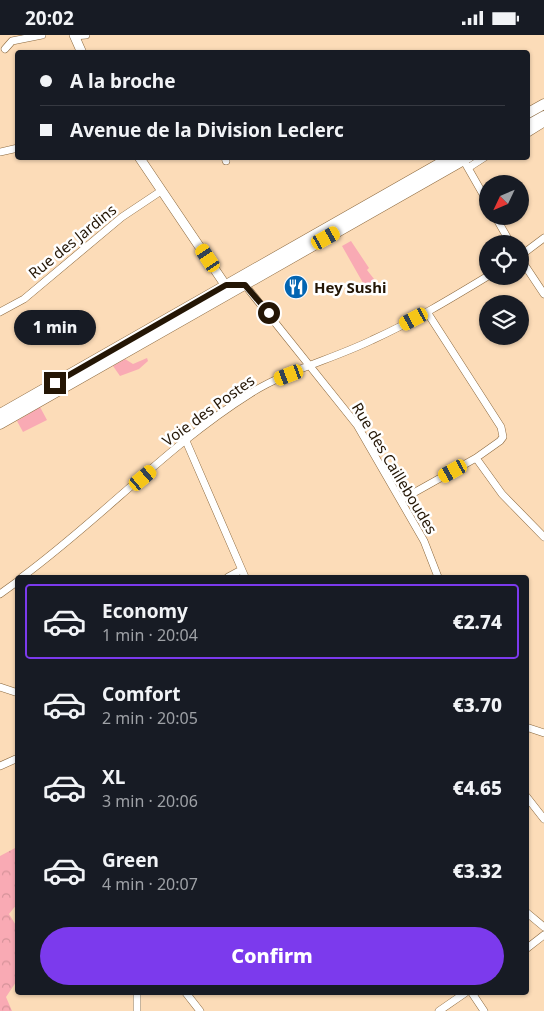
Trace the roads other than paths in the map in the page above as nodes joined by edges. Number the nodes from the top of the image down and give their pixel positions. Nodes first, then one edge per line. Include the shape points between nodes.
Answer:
1 (42, 35) edge
2 (86, 35) edge
3 (74, 36) edge
4 (5, 49) dead end
5 (81, 50) edge
6 (544, 104) edge
7 (530, 112) edge
8 (544, 116) edge
9 (544, 123) edge
10 (530, 124) edge
11 (530, 132) edge
12 (15, 148) edge
13 (0, 152) edge
14 (141, 160) edge
15 (446, 160) edge
16 (467, 162) edge
17 (479, 185) edge
18 (161, 191) junction
19 (544, 238) edge
20 (529, 250) edge
21 (529, 271) edge
22 (479, 281) edge
23 (226, 285) junction
24 (245, 285) junction
25 (544, 295) edge
26 (0, 312) edge
27 (427, 312) junction
28 (311, 366) junction
29 (0, 414) edge
30 (0, 424) edge
31 (186, 441) junction
32 (476, 458) junction
33 (401, 500) junction
34 (544, 537) edge
35 (242, 570) junction
36 (24, 575) edge
37 (232, 575) edge
38 (244, 575) edge
39 (437, 575) edge
40 (15, 583) edge
41 (0, 594) edge
42 (0, 687) edge
43 (15, 692) edge
44 (529, 728) edge
45 (544, 733) edge
46 (15, 759) edge
47 (0, 766) edge
48 (529, 801) edge
49 (544, 819) edge
50 (529, 914) edge
51 (544, 927) edge
52 (544, 935) edge
53 (529, 947) edge
54 (137, 995) edge
55 (188, 995) edge
56 (462, 995) edge
57 (473, 995) edge
58 (137, 1011) edge
59 (200, 1011) edge
60 (439, 1011) edge
61 (484, 1011) edge

1 - 4 street via 12,41
2 - 3 street
3 - 5 street
6 - 7 main road
8 - 10 main road
9 - 11 street
12 - 13 street
14 - 18 street
15 - 23 main road
16 - 17 street
16 - 24 main road
18 - 23 street
18 - 26 street, Rue des Jardins via 122,217 24,299
19 - 20 street
21 - 25 street
22 - 27 street, Voie des Postes
23 - 24 street
23 - 29 main road
24 - 28 street, Rue des Cailleboudes
24 - 30 main road
27 - 28 street, Voie des Postes via 372,341
27 - 32 street via 501,427 503,437 500,441
28 - 31 street, Voie des Postes via 254,391
28 - 33 street, Rue des Cailleboudes via 357,425
31 - 35 street
31 - 36 street, Voie des Postes
32 - 33 street
32 - 34 street via 502,494
33 - 39 street, Rue des Cailleboudes via 424,541
35 - 37 street
35 - 38 street
40 - 41 street
42 - 43 street
44 - 45 street
46 - 47 street
48 - 49 street
50 - 51 street
52 - 53 street
54 - 58 street
55 - 59 street
56 - 60 street
57 - 61 street

